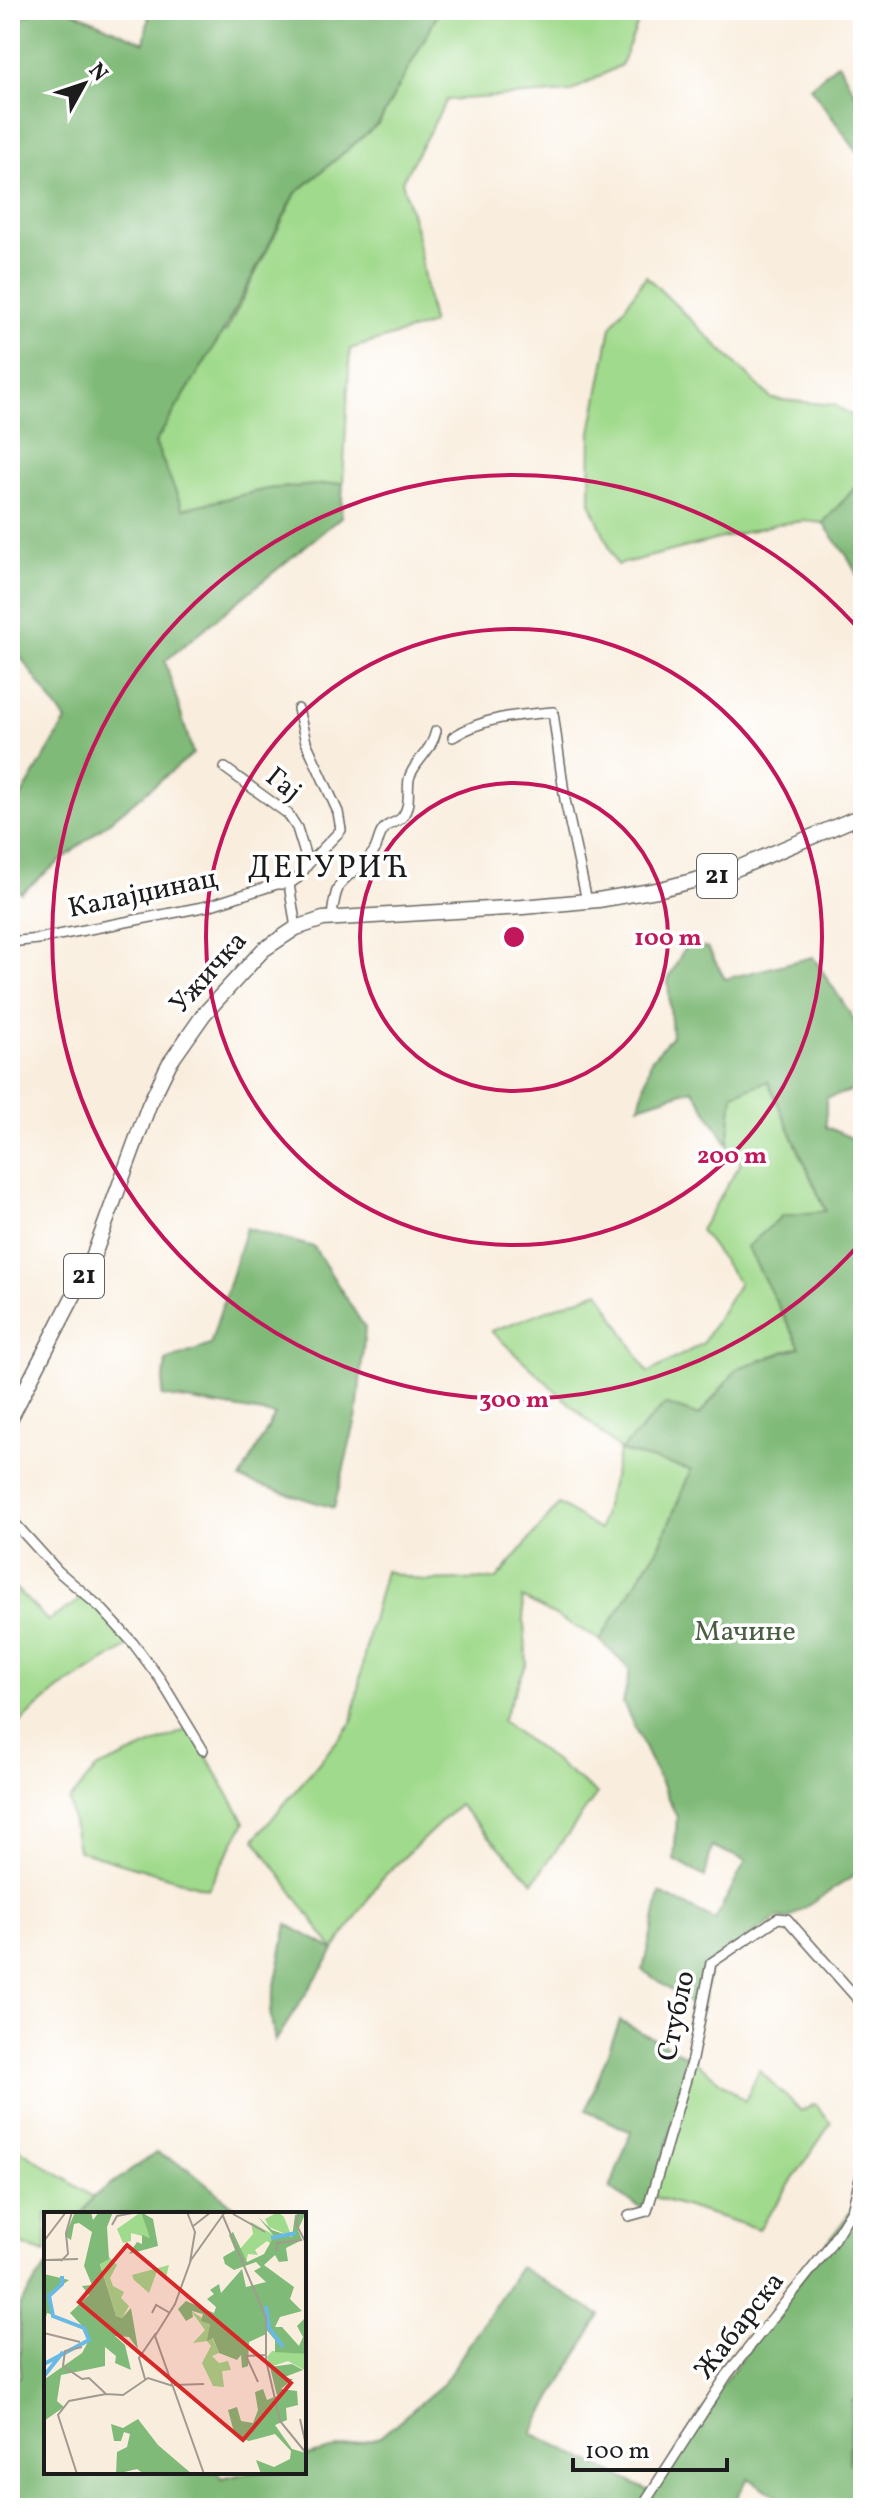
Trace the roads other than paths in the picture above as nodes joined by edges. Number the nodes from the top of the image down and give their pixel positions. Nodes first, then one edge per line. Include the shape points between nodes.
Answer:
1 (298, 709) dead end
2 (436, 731) dead end
3 (453, 737) dead end
4 (225, 768) dead end
5 (863, 815) edge
6 (308, 864) junction
7 (289, 884) junction
8 (587, 901) junction
9 (332, 918) junction
10 (296, 928) junction
11 (10, 942) edge
12 (10, 1419) edge
13 (10, 1518) edge
14 (203, 1750) dead end
15 (863, 2005) edge
16 (863, 2167) edge
17 (629, 2216) dead end
18 (641, 2508) edge

1 - 6 street via 341,830
2 - 9 street via 433,745 409,779 410,800 403,815 386,826 374,851 339,884
3 - 8 street via 493,718 553,712
4 - 6 street, Гај via 288,814
5 - 8 main road, Ужичка / 21 via 709,878
6 - 7 street
7 - 10 street
7 - 11 street, Калајџинац via 208,906
8 - 9 main road, Ужичка / 21
9 - 10 main road, Ужичка / 21
10 - 12 main road, Ужичка / 21 via 245,967 161,1078 92,1260
13 - 14 street via 133,1643
15 - 17 street, Стубло via 787,1919 778,1918 711,1963 692,2059 647,2211
16 - 18 street, Жабарска via 852,2210 827,2250 727,2375

